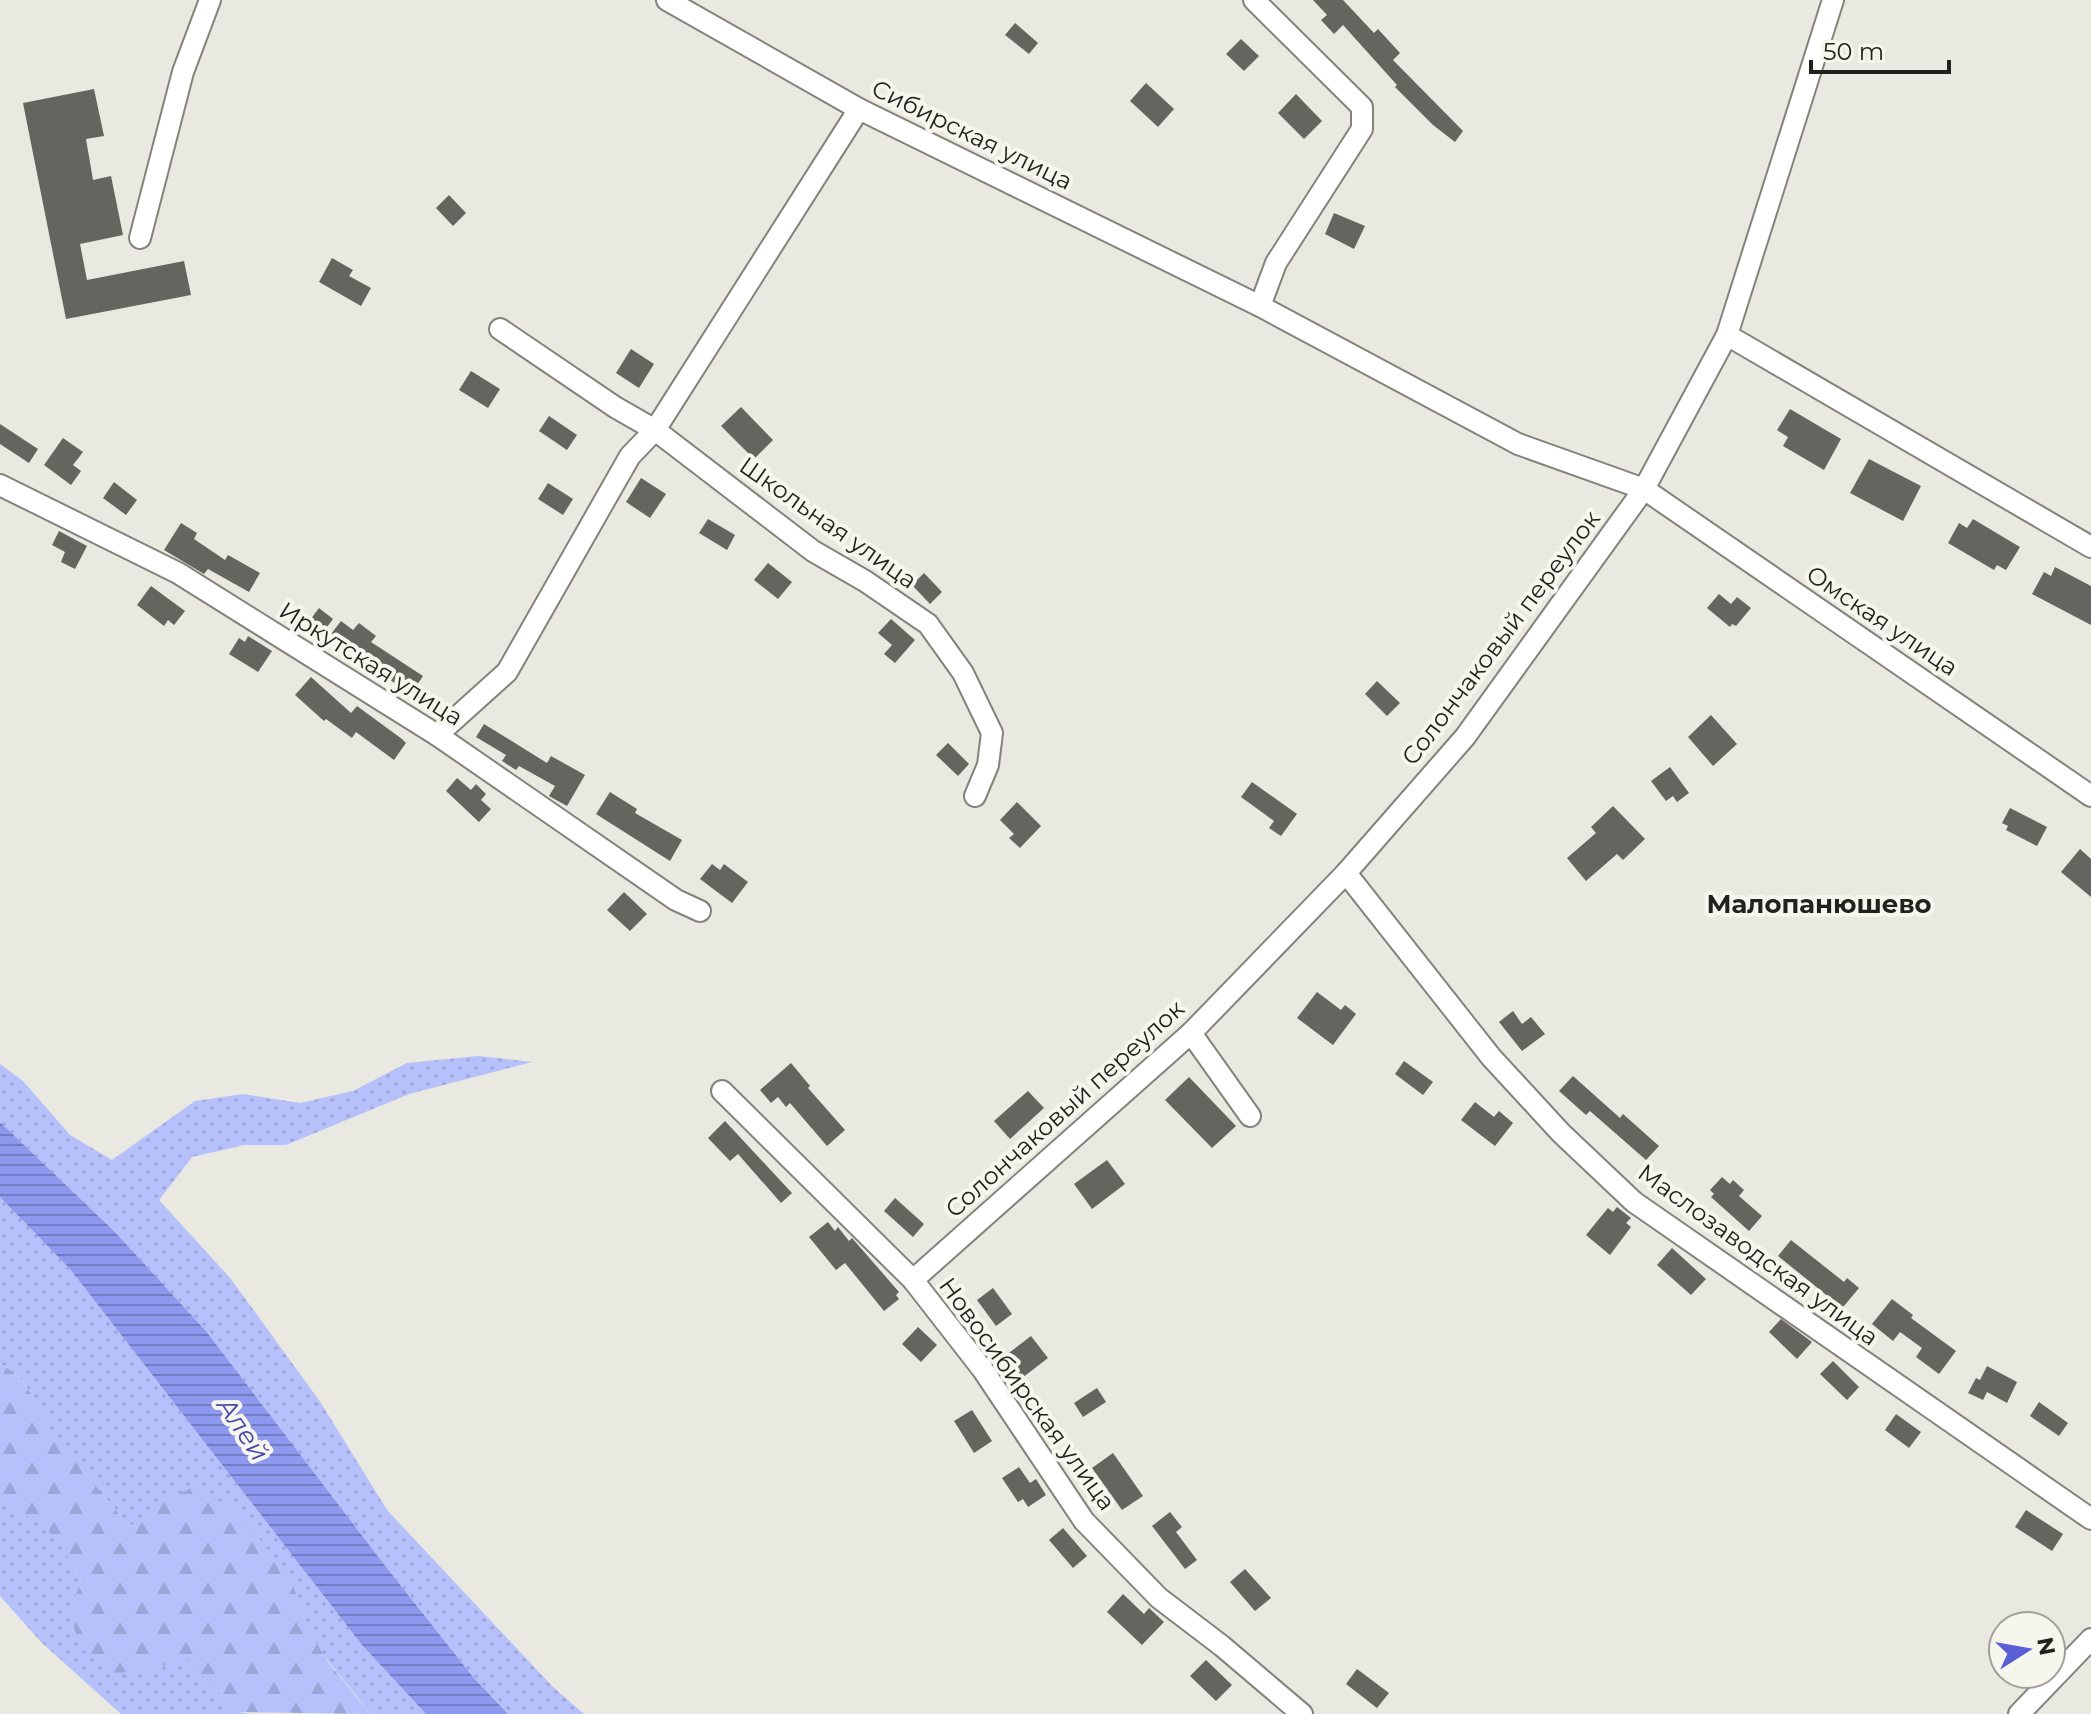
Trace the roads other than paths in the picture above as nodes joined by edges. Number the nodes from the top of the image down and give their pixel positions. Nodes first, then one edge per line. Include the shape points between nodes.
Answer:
1 (210, 0) edge
2 (667, 0) edge
3 (1254, 0) edge
4 (1833, 0) edge
5 (859, 109) junction
6 (140, 238) dead end
7 (1260, 306) junction
8 (500, 329) dead end
9 (1727, 335) junction
10 (655, 430) junction
11 (0, 485) edge
12 (1644, 489) junction
13 (2091, 547) edge
14 (437, 735) junction
15 (975, 796) dead end
16 (2091, 796) edge
17 (1346, 873) junction
18 (700, 911) dead end
19 (1191, 1033) junction
20 (722, 1091) dead end
21 (1250, 1116) dead end
22 (913, 1280) junction
23 (2091, 1519) edge
24 (2091, 1639) edge
25 (1302, 1714) edge
26 (2019, 1714) edge

1 - 6 street via 183,72
2 - 5 street, Сибирская улица
3 - 7 street via 1362,107 1362,129 1276,263
4 - 9 street, Солончаковый переулок
5 - 7 street, Сибирская улица
5 - 10 street
7 - 12 street, Сибирская улица via 1518,444
8 - 10 street, Школьная улица
9 - 12 street, Солончаковый переулок
9 - 13 street
10 - 14 street via 630,456 507,672
10 - 15 street, Школьная улица via 813,551 928,624 963,673 992,733 988,765
11 - 14 street, Иркутская улица via 178,573
12 - 16 street, Омская улица
12 - 17 street, Солончаковый переулок via 1465,737
14 - 18 street, Иркутская улица via 676,900
17 - 19 street, Солончаковый переулок
17 - 23 street, Маслозаводская улица via 1491,1057 1634,1202
19 - 21 street
19 - 22 street, Солончаковый переулок
20 - 22 street, Новосибирская улица
22 - 25 street, Новосибирская улица via 983,1370 1084,1521 1159,1598
24 - 26 street

